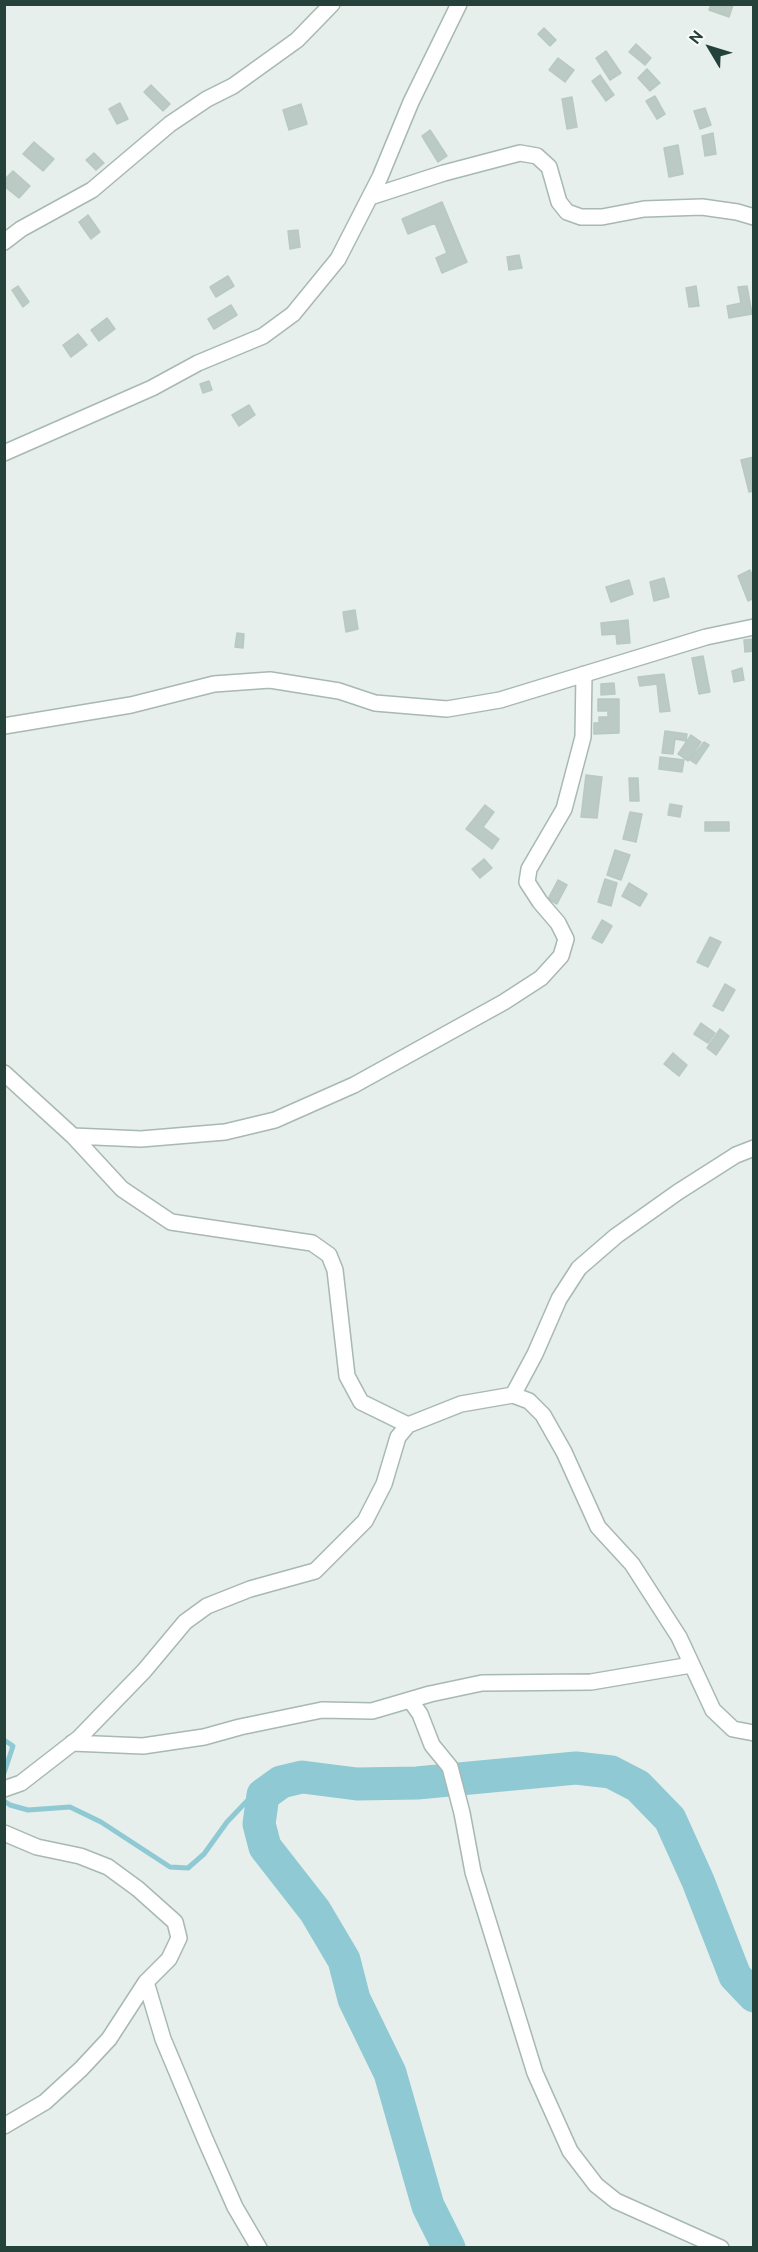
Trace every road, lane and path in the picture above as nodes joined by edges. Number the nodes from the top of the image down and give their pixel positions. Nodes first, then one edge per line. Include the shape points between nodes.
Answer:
1 (332, 4) edge
2 (459, 4) edge
3 (370, 197) junction
4 (753, 217) edge
5 (4, 242) edge
6 (4, 453) edge
7 (753, 627) edge
8 (584, 674) junction
9 (4, 726) edge
10 (4, 1073) edge
11 (74, 1136) junction
12 (753, 1148) edge
13 (513, 1395) junction
14 (408, 1425) junction
15 (691, 1665) junction
16 (410, 1700) junction
17 (753, 1733) edge
18 (72, 1743) junction
19 (4, 1789) edge
20 (4, 1833) edge
21 (146, 1983) junction
22 (4, 2126) edge
23 (259, 2247) edge
24 (721, 2247) edge

1 - 5 street via 297,40 233,86 170,124 92,190
2 - 3 street
3 - 4 street via 520,153 537,156 549,167 559,202 567,212 581,217 702,207
3 - 6 street via 338,259 292,314 264,336
7 - 8 street
8 - 9 street via 500,700 447,709 375,703 339,691 270,680 214,684 131,705
8 - 11 street via 583,736 564,809 529,869 528,882 566,939 561,956 541,978 354,1085 275,1120 225,1132 141,1139
10 - 11 street
11 - 14 street via 122,1189 171,1222 312,1243 329,1255 335,1270 347,1376 361,1402
12 - 13 street via 678,1192 579,1268 559,1299
13 - 14 street via 460,1404
13 - 15 street via 529,1401 543,1415 598,1527 632,1564 679,1637
14 - 18 street via 398,1437 384,1485 365,1521 315,1571 207,1606 185,1622 144,1671
15 - 16 street via 591,1682 482,1683
15 - 17 street via 713,1710 733,1729
16 - 18 street via 372,1711 322,1710 204,1737 143,1746
16 - 24 street via 432,1745 450,1767 473,1872 535,2073 570,2151 596,2185 616,2201
18 - 19 street via 21,1783
20 - 21 street via 37,1847 108,1867 176,1922 179,1938 169,1959
21 - 22 street via 109,2039 81,2069 45,2102
21 - 23 street via 192,2109 236,2207

